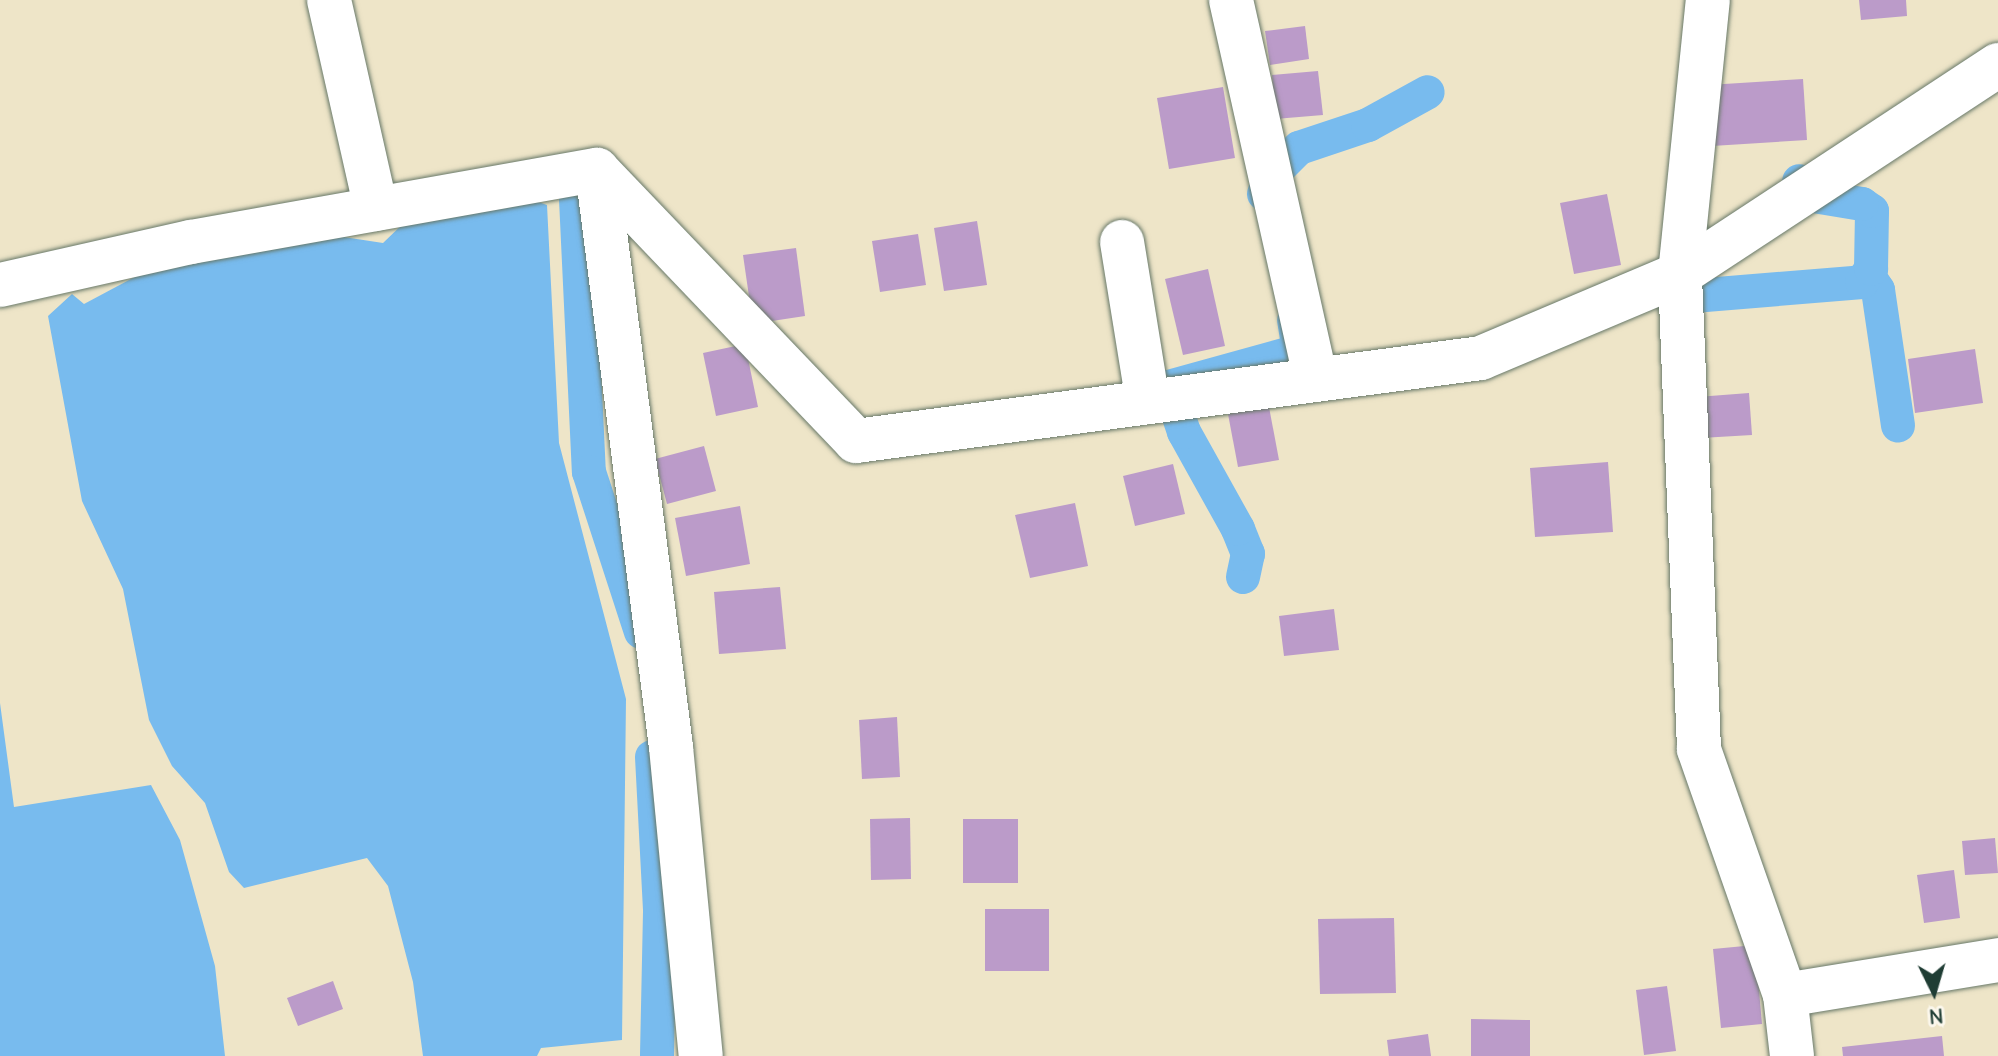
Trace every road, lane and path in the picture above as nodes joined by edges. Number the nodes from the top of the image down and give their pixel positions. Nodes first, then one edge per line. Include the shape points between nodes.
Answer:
1 (329, 0) edge
2 (1231, 0) edge
3 (1708, 0) edge
4 (1998, 65) edge
5 (597, 170) junction
6 (376, 209) junction
7 (1122, 242) dead end
8 (1680, 274) junction
9 (0, 285) edge
10 (1316, 380) junction
11 (1165, 400) junction
12 (1998, 960) edge
13 (1785, 995) junction
14 (701, 1056) edge
15 (1792, 1056) edge

1 - 6 street
2 - 10 street
3 - 8 street
4 - 8 street
5 - 6 street
5 - 11 street via 856,441
5 - 14 street via 671,747
6 - 9 street via 191,242
7 - 11 street
8 - 10 street via 1481,358
8 - 13 street via 1699,749
10 - 11 street
12 - 13 street
13 - 15 street

